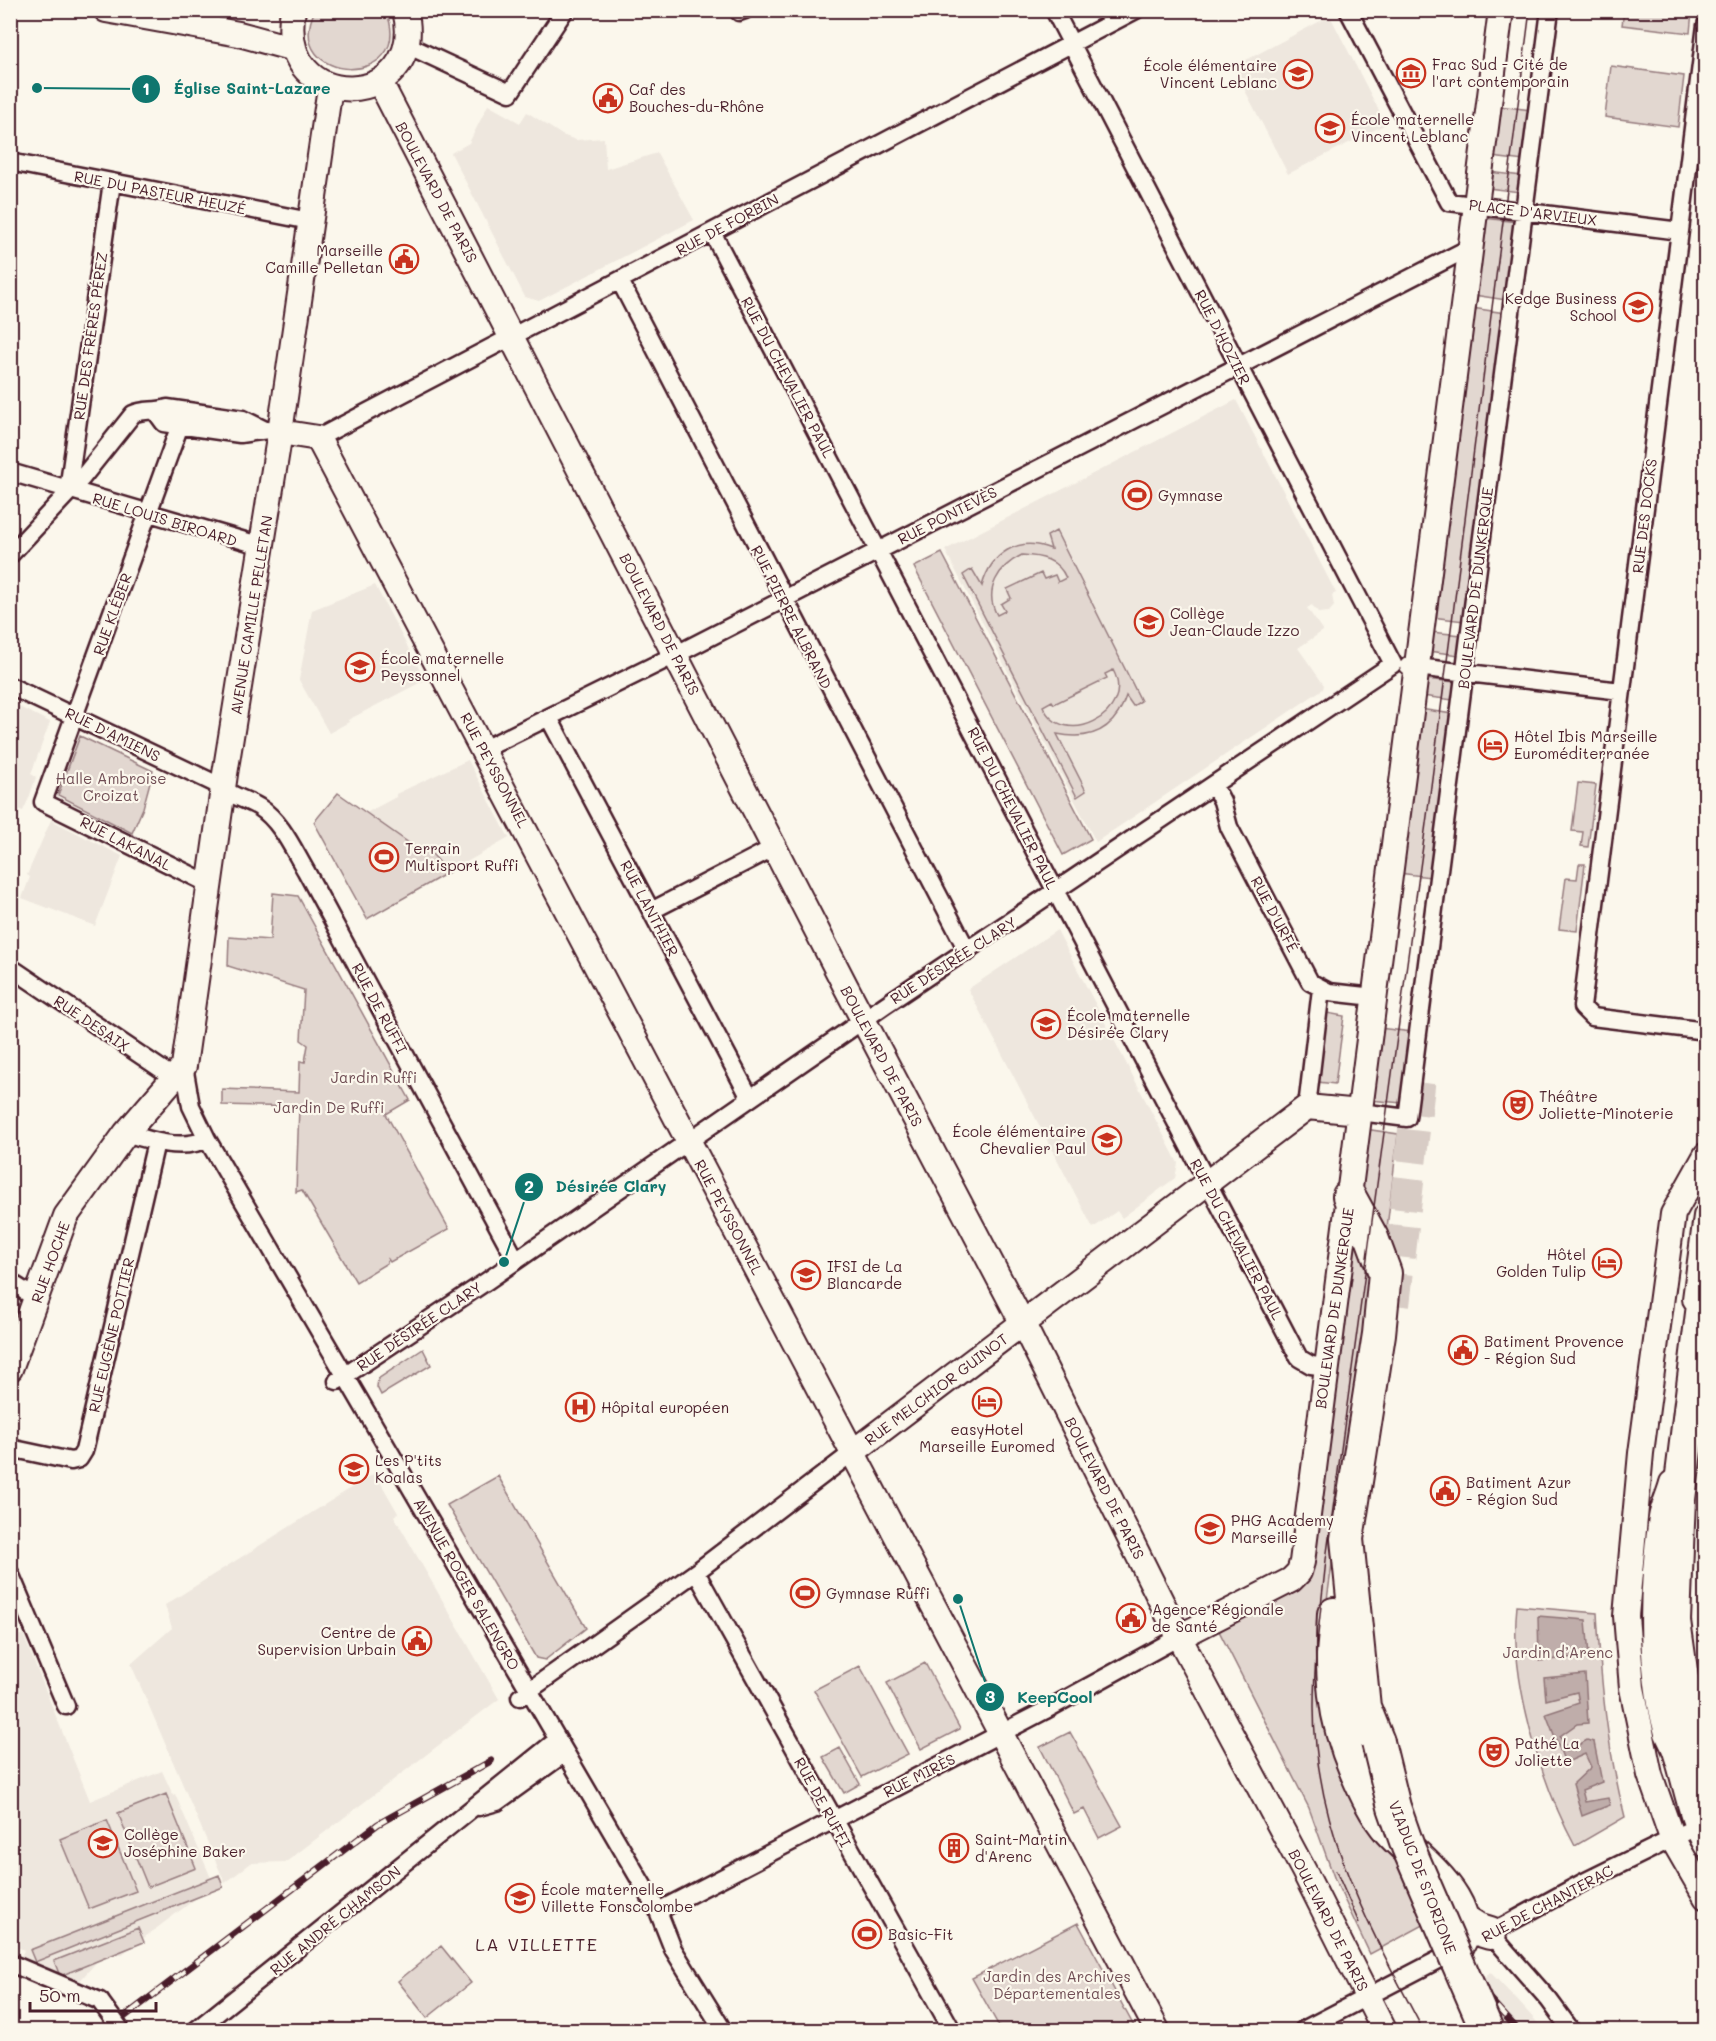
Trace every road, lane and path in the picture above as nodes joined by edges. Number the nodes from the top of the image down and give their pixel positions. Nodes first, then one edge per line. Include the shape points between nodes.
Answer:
1 (106, 10) edge
2 (293, 10) edge
3 (405, 10) edge
4 (565, 10) edge
5 (1054, 10) edge
6 (1136, 10) edge
7 (1348, 10) edge
8 (1501, 10) edge
9 (1550, 10) edge
10 (1706, 24) edge
11 (1072, 44) junction
12 (407, 45) junction
13 (294, 49) junction
14 (380, 82) junction
15 (330, 87) junction
16 (10, 162) edge
17 (112, 182) junction
18 (1476, 205) junction
19 (1523, 211) junction
20 (310, 221) junction
21 (1680, 231) junction
22 (712, 232) junction
23 (1471, 247) junction
24 (620, 281) junction
25 (512, 336) junction
26 (1238, 365) junction
27 (148, 411) junction
28 (180, 425) junction
29 (273, 431) junction
30 (318, 438) junction
31 (10, 472) edge
32 (68, 490) junction
33 (150, 513) junction
34 (262, 546) junction
35 (880, 550) junction
36 (10, 555) edge
37 (783, 600) junction
38 (675, 655) junction
39 (1404, 665) junction
40 (1464, 672) junction
41 (10, 686) edge
42 (1622, 691) junction
43 (75, 715) junction
44 (549, 718) junction
45 (484, 750) junction
46 (1214, 786) junction
47 (218, 787) junction
48 (43, 802) joint
49 (775, 847) junction
50 (210, 882) junction
51 (1056, 892) junction
52 (651, 911) junction
53 (968, 952) junction
54 (10, 968) edge
55 (1321, 989) junction
56 (1374, 997) junction
57 (864, 1021) junction
58 (1706, 1031) edge
59 (178, 1071) junction
60 (750, 1098) junction
61 (1307, 1107) junction
62 (1359, 1112) junction
63 (126, 1133) junction
64 (207, 1139) junction
65 (688, 1141) junction
66 (156, 1142) junction
67 (1706, 1155) edge
68 (1207, 1183) junction
69 (1349, 1196) junction
70 (1706, 1216) edge
71 (516, 1260) junction
72 (1706, 1281) edge
73 (10, 1282) edge
74 (37, 1299) junction
75 (1023, 1324) junction
76 (1327, 1367) junction
77 (10, 1369) edge
78 (1389, 1369) dead end
79 (341, 1378) junction
80 (10, 1448) edge
81 (852, 1452) junction
82 (696, 1572) junction
83 (10, 1573) edge
84 (1351, 1612) junction
85 (1179, 1637) junction
86 (524, 1695) junction
87 (66, 1706) dead end
88 (1002, 1732) junction
89 (561, 1746) junction
90 (1706, 1793) edge
91 (833, 1820) junction
92 (1701, 1836) edge
93 (1672, 1838) junction
94 (1706, 1897) edge
95 (658, 1911) junction
96 (1461, 1918) junction
97 (1490, 1933) junction
98 (1453, 1953) junction
99 (10, 1963) edge
100 (1368, 1997) junction
101 (121, 2031) edge
102 (196, 2031) edge
103 (723, 2031) edge
104 (952, 2031) edge
105 (1157, 2031) edge
106 (1303, 2031) edge
107 (1384, 2031) edge
108 (1487, 2031) edge
109 (1571, 2031) edge

1 - 13 street via 239,34
2 - 13 street via 290,26
3 - 12 street via 409,27
4 - 12 street via 510,93
5 - 11 street, RUE D'HOZIER
6 - 11 street, RUE DE FORBIN
7 - 18 street, PLACE D'ARVIEUX via 1449,202
8 - 18 street, BOULEVARD DE DUNKERQUE
9 - 19 street, BOULEVARD DE DUNKERQUE
10 - 21 street, RUE DES DOCKS
11 - 22 street, RUE DE FORBIN
11 - 26 street, RUE D'HOZIER
12 - 14 street via 401,60
13 - 15 street via 308,73
14 - 15 street via 355,90
14 - 25 street, BOULEVARD DE PARIS
15 - 20 street, AVENUE CAMILLE PELLETAN
16 - 17 street, RUE DU PASTEUR HEUZÉ
17 - 20 street, RUE DU PASTEUR HEUZÉ
17 - 32 street, RUE DES FRÈRES PÉREZ
18 - 19 street, PLACE D'ARVIEUX
18 - 23 street, BOULEVARD DE DUNKERQUE
19 - 21 street, PLACE D'ARVIEUX
19 - 40 street, BOULEVARD DE DUNKERQUE
20 - 29 street, AVENUE CAMILLE PELLETAN
21 - 42 street, RUE DES DOCKS
22 - 24 street, RUE DE FORBIN
22 - 35 street, RUE DU CHEVALIER PAUL
23 - 26 street, RUE PONTEVÈS
23 - 39 street, BOULEVARD DE DUNKERQUE
24 - 25 street, RUE DE FORBIN
24 - 37 street, RUE PIERRE ALBRAND
25 - 30 street, RUE DE FORBIN
25 - 38 street, BOULEVARD DE PARIS
26 - 35 street, RUE PONTEVÈS
26 - 39 street, RUE D'HOZIER
27 - 28 street via 164,423
27 - 29 street via 166,408 243,419
27 - 32 street via 133,414
28 - 29 street via 240,434
28 - 33 street, RUE KLÉBER
29 - 30 street
29 - 34 street, AVENUE CAMILLE PELLETAN
30 - 45 street, RUE PEYSSONNEL
31 - 32 street, RUE LOUIS BIROARD
32 - 33 street, RUE LOUIS BIROARD
32 - 36 street
33 - 34 street, RUE LOUIS BIROARD
33 - 43 street, RUE KLÉBER
34 - 47 street, AVENUE CAMILLE PELLETAN
35 - 37 street, RUE PONTEVÈS
35 - 51 street, RUE DU CHEVALIER PAUL
37 - 38 street, RUE PONTEVÈS
37 - 53 street, RUE PIERRE ALBRAND
38 - 44 street, RUE PONTEVÈS
38 - 49 street, BOULEVARD DE PARIS
39 - 40 street
39 - 46 street, RUE DÉSIRÉE CLARY
39 - 56 street, BOULEVARD DE DUNKERQUE
40 - 42 street
40 - 62 street, BOULEVARD DE DUNKERQUE via 1407,1118
41 - 43 street, RUE D'AMIENS
42 - 58 street, RUE DES DOCKS via 1582,1007 1592,1017
43 - 47 street, RUE D'AMIENS
43 - 48 street, RUE KLÉBER
44 - 45 street, RUE PONTEVÈS
44 - 52 street, RUE LANTHIER
45 - 65 street, RUE PEYSSONNEL
46 - 51 street, RUE DÉSIRÉE CLARY
46 - 55 street, RUE D'URFÉ via 1229,827 1310,982
47 - 50 street, AVENUE CAMILLE PELLETAN
47 - 71 street, RUE DE RUFFI via 259,807 283,832
48 - 50 street, RUE LAKANAL
49 - 52 street
49 - 57 street, BOULEVARD DE PARIS
50 - 59 street, AVENUE CAMILLE PELLETAN
51 - 53 street, RUE DÉSIRÉE CLARY
51 - 68 street, RUE DU CHEVALIER PAUL
52 - 60 street, RUE LANTHIER
53 - 57 street, RUE DÉSIRÉE CLARY
54 - 59 street, RUE DESAIX
55 - 56 street
55 - 61 street
56 - 62 street, BOULEVARD DE DUNKERQUE
57 - 60 street, RUE DÉSIRÉE CLARY
57 - 75 street, BOULEVARD DE PARIS
59 - 63 street, RUE HOCHE
59 - 64 street, AVENUE CAMILLE PELLETAN
60 - 65 street, RUE DÉSIRÉE CLARY
61 - 62 street
61 - 68 street, RUE MELCHIOR GUINOT
62 - 69 street, BOULEVARD DE DUNKERQUE
63 - 66 street
63 - 74 street, RUE HOCHE via 66,1216
64 - 66 street via 197,1144
64 - 79 street, AVENUE ROGER SALENGRO
65 - 71 street, RUE DÉSIRÉE CLARY
65 - 81 street, RUE PEYSSONNEL
66 - 80 street, RUE EUGÈNE POTTIER via 84,1451 80,1459 71,1461
67 - 93 street via 1673,1214 1641,1453 1627,1599 1638,1726
68 - 75 street, RUE MELCHIOR GUINOT
68 - 76 street, RUE DU CHEVALIER PAUL via 1299,1358
69 - 76 street, BOULEVARD DE DUNKERQUE
69 - 84 highway via 1383,1263 1386,1282 1347,1539
70 - 92 street via 1674,1470 1662,1515 1653,1600 1662,1706
71 - 79 street, RUE DÉSIRÉE CLARY
72 - 90 highway via 1680,1499 1674,1621 1690,1734
73 - 74 street
74 - 77 street, RUE HOCHE
75 - 81 street, RUE MELCHIOR GUINOT
75 - 85 street, BOULEVARD DE PARIS
76 - 85 street, BOULEVARD DE DUNKERQUE via 1299,1572 1291,1580
78 - 84 highway via 1366,1561
79 - 86 street, AVENUE ROGER SALENGRO
81 - 82 street, RUE MELCHIOR GUINOT
81 - 88 street, RUE PEYSSONNEL
82 - 86 street, RUE MELCHIOR GUINOT
82 - 91 street, RUE DE RUFFI
83 - 87 street
84 - 96 highway via 1332,1685 1343,1738 1370,1800 1389,1829 1444,1882
84 - 108 highway, VIADUC DE STORIONE, bridge via 1371,1686 1378,1742 1394,1807
85 - 88 street, RUE MIRÈS
85 - 100 street, BOULEVARD DE PARIS
86 - 89 street, AVENUE ROGER SALENGRO
88 - 91 street, RUE MIRÈS
88 - 105 street, RUE PEYSSONNEL
89 - 95 street, AVENUE ROGER SALENGRO
89 - 102 street, RUE ANDRÉ CHAMSON via 497,1802 473,1809
91 - 95 street, RUE MIRÈS
91 - 104 street, RUE DE RUFFI
92 - 93 street, RUE DE CHANTERAC
93 - 94 street
93 - 97 street, RUE DE CHANTERAC
95 - 103 street, AVENUE ROGER SALENGRO via 673,1949
96 - 97 highway
96 - 98 highway via 1460,1944
97 - 98 street, RUE DE CHANTERAC
97 - 109 street
98 - 100 street, RUE DE CHANTERAC
99 - 101 street, bridge via 100,2001
100 - 106 street, RUE DE CHANTERAC
100 - 107 street, BOULEVARD DE PARIS

